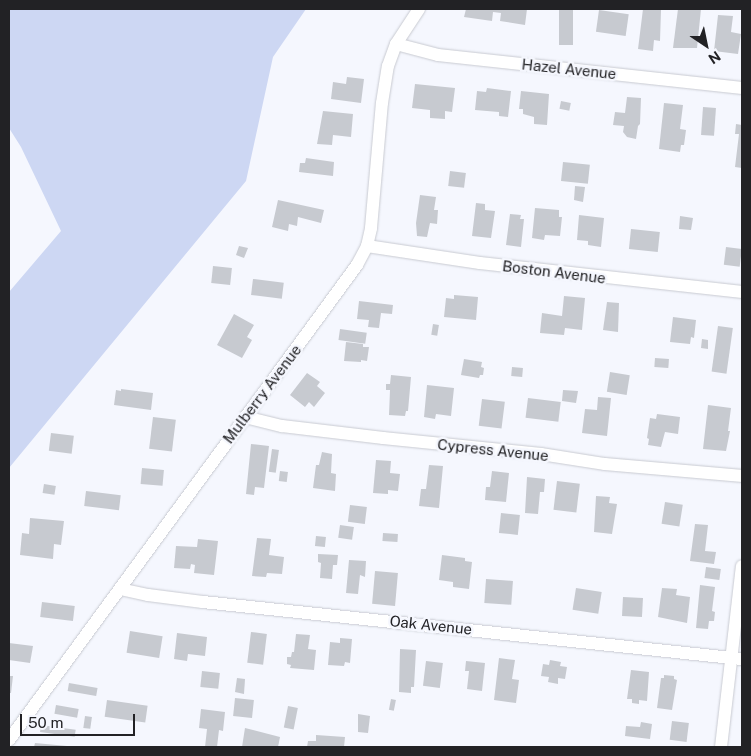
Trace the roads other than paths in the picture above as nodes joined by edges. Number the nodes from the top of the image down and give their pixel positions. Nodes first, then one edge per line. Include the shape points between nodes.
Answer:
1 (419, 9) edge
2 (396, 44) junction
3 (742, 88) edge
4 (367, 246) junction
5 (742, 292) edge
6 (245, 417) junction
7 (742, 476) edge
8 (742, 566) edge
9 (120, 589) junction
10 (737, 658) edge
11 (9, 740) edge
12 (721, 747) edge

1 - 2 street, Mulberry Avenue
2 - 3 street, Hazel Avenue via 438,55
2 - 4 street, Mulberry Avenue via 388,66 382,103 372,228
4 - 5 street, Boston Avenue via 480,263
4 - 6 street, Mulberry Avenue via 357,265
6 - 7 street, Cypress Avenue via 282,426 542,454 605,464
6 - 9 street, Mulberry Avenue
8 - 10 street
9 - 10 street, Oak Avenue via 148,596
9 - 11 street, Mulberry Avenue
10 - 12 street

